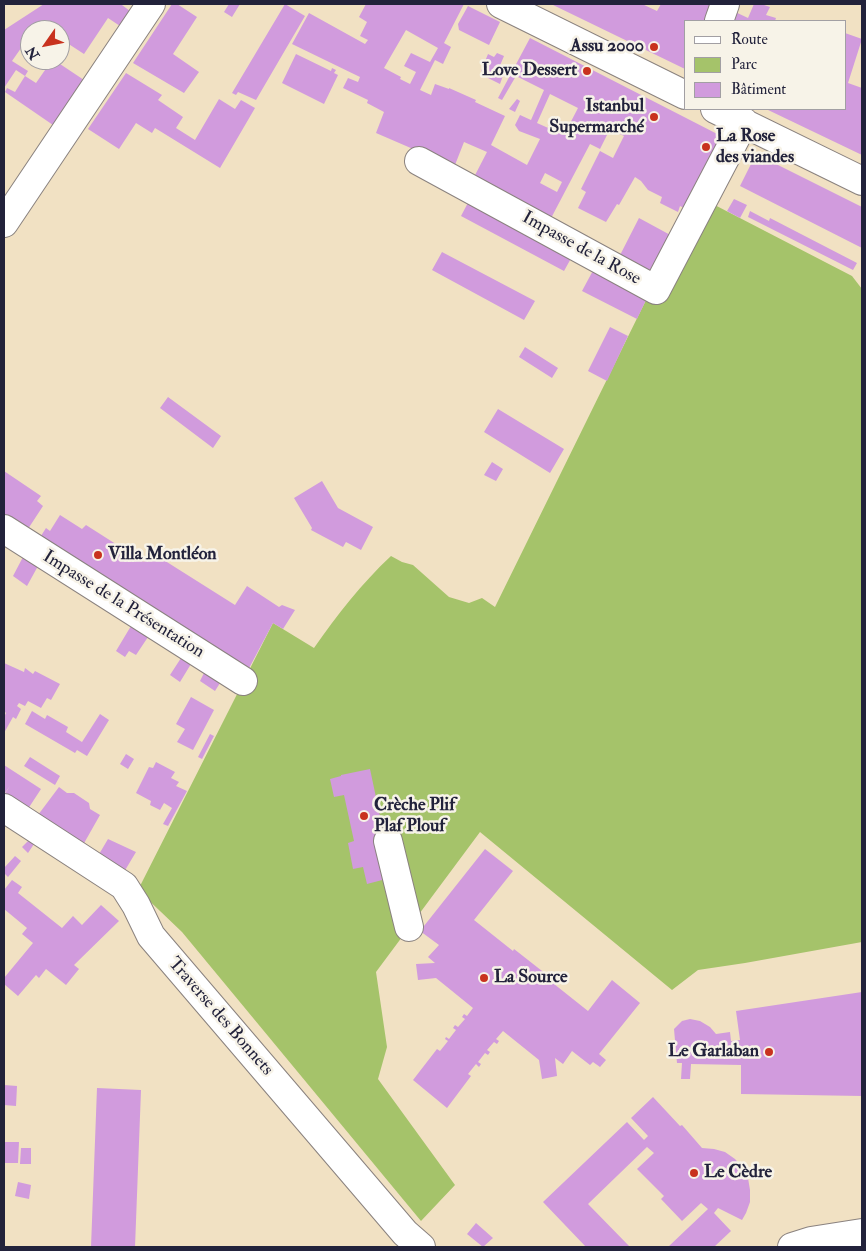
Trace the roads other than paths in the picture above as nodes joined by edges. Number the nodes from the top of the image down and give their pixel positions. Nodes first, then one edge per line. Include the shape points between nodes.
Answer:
1 (151, 4) edge
2 (501, 4) edge
3 (725, 4) edge
4 (719, 20) edge
5 (684, 95) edge
6 (717, 110) edge
7 (744, 122) junction
8 (419, 161) dead end
9 (862, 181) edge
10 (4, 223) edge
11 (4, 529) edge
12 (243, 680) dead end
13 (4, 808) edge
14 (388, 842) dead end
15 (409, 927) dead end
16 (862, 1233) edge
17 (806, 1245) edge
18 (421, 1247) edge

1 - 10 street
2 - 5 street
3 - 4 street
6 - 7 street
7 - 8 street, Impasse de la Rose via 656,290
7 - 9 street
11 - 12 street, Impasse de la Présentation
13 - 18 street, Traverse des Bonnets via 124,886 151,936 405,1233
14 - 15 street
16 - 17 street

